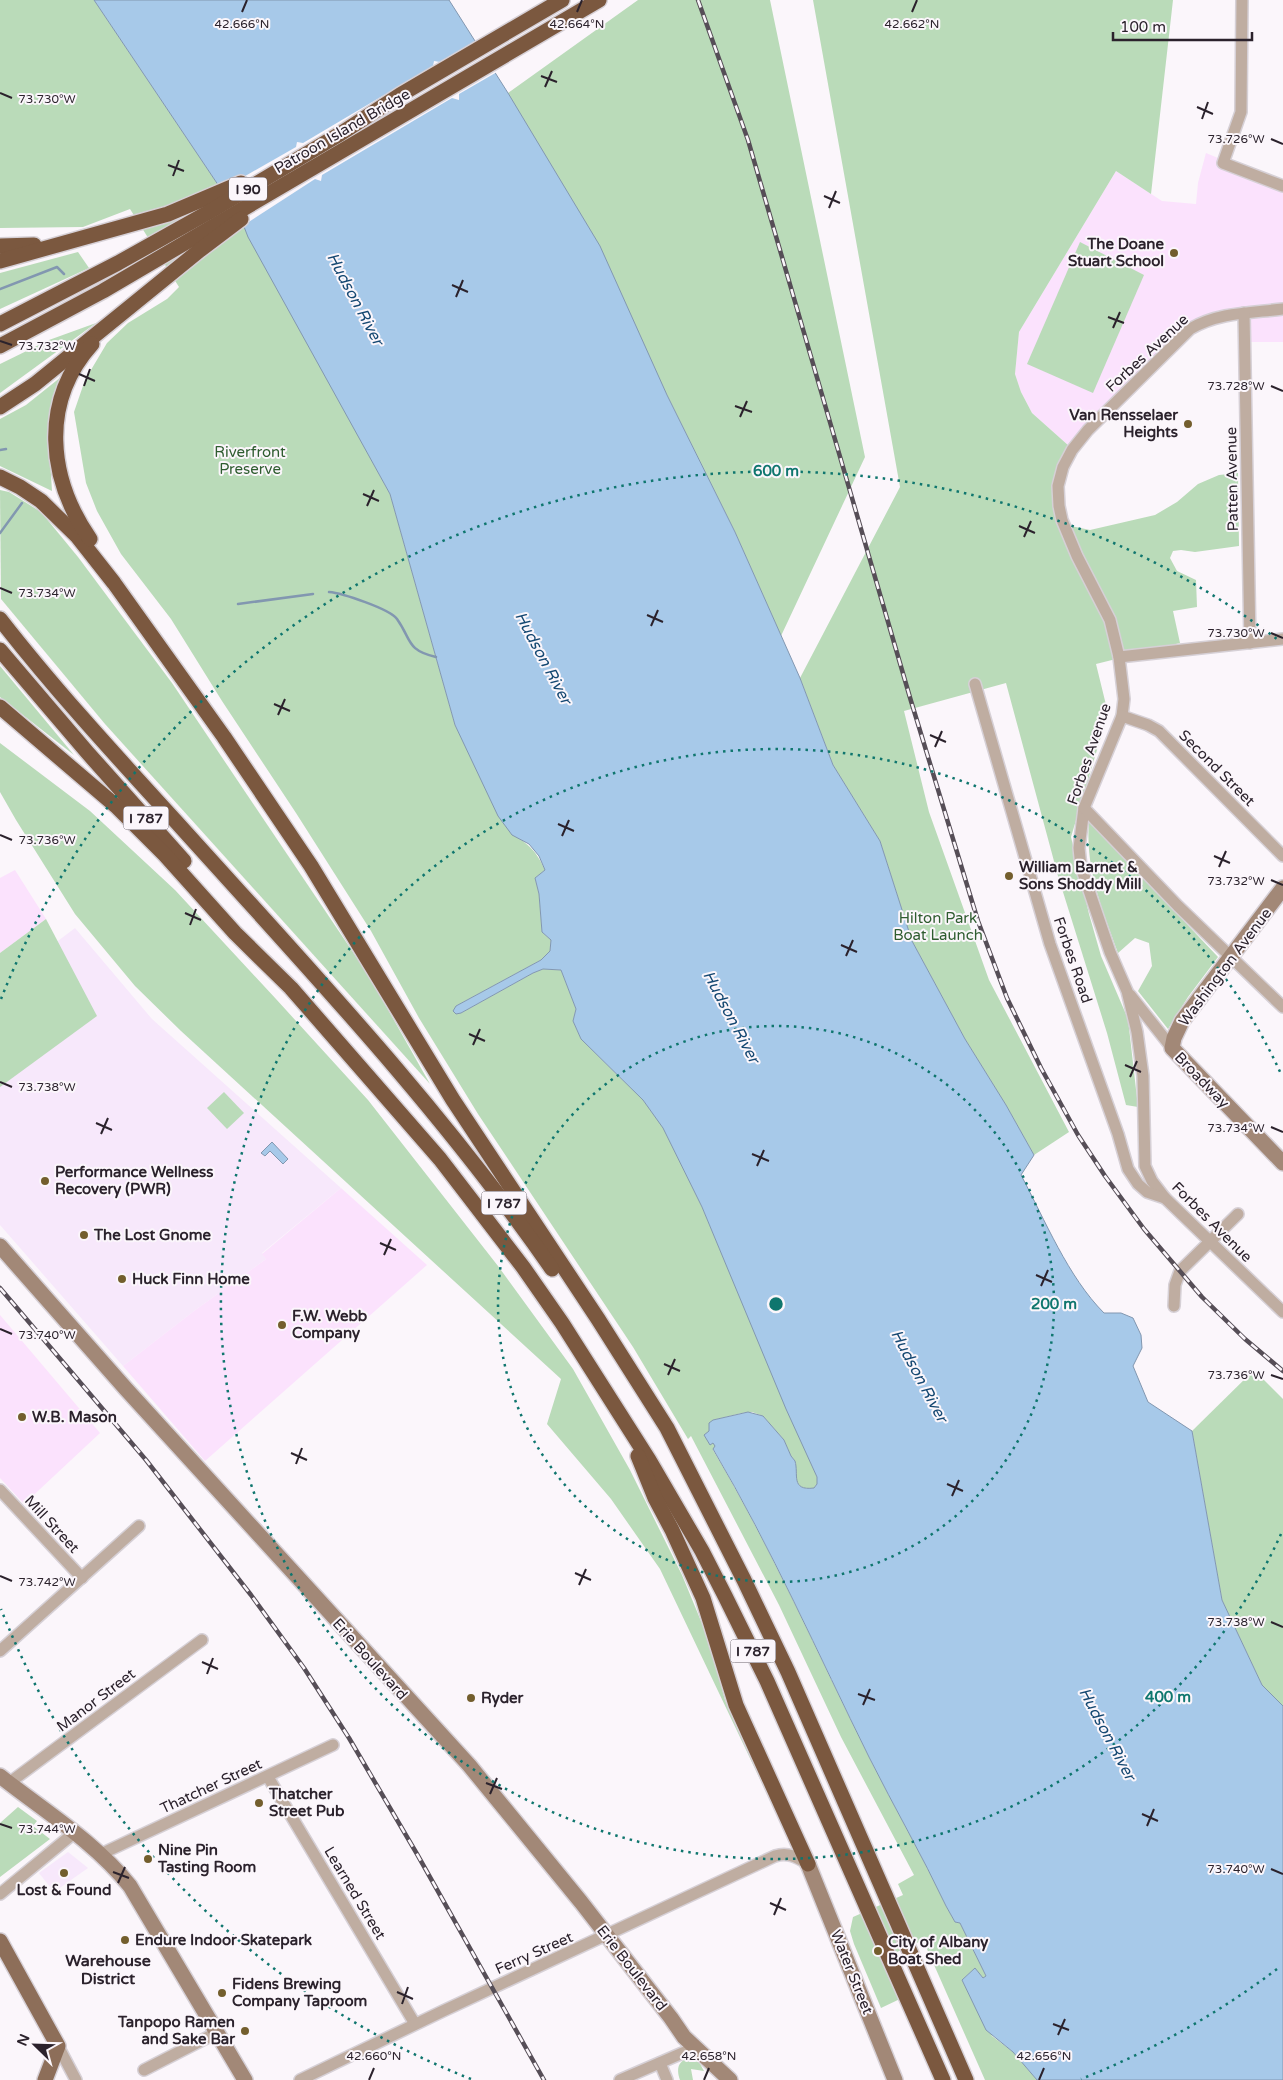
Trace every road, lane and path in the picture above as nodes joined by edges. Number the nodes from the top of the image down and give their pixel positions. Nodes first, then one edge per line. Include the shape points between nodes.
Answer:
1 (562, 0) edge
2 (599, 0) edge
3 (1242, 0) edge
4 (400, 95) junction
5 (314, 168) junction
6 (1283, 186) edge
7 (75, 240) junction
8 (0, 246) edge
9 (0, 261) edge
10 (1283, 309) edge
11 (1244, 313) junction
12 (119, 316) junction
13 (0, 324) edge
14 (0, 346) edge
15 (0, 407) edge
16 (6, 480) edge
17 (0, 619) edge
18 (146, 629) junction
19 (1283, 639) edge
20 (1250, 643) junction
21 (0, 650) edge
22 (1119, 657) junction
23 (974, 684) dead end
24 (0, 706) edge
25 (0, 714) edge
26 (1122, 716) junction
27 (27, 729) junction
28 (1084, 808) junction
29 (1283, 856) edge
30 (1283, 888) edge
31 (1232, 956) junction
32 (291, 988) junction
33 (1127, 991) junction
34 (1283, 1007) edge
35 (1172, 1048) junction
36 (1283, 1163) edge
37 (1164, 1198) junction
38 (1238, 1214) dead end
39 (1210, 1242) junction
40 (0, 1246) edge
41 (1174, 1306) dead end
42 (1283, 1312) edge
43 (619, 1411) junction
44 (0, 1490) edge
45 (698, 1492) junction
46 (139, 1526) dead end
47 (82, 1578) junction
48 (202, 1640) dead end
49 (0, 1651) edge
50 (333, 1745) dead end
51 (268, 1777) junction
52 (5, 1780) edge
53 (74, 1833) junction
54 (101, 1854) junction
55 (808, 1864) junction
56 (0, 1894) edge
57 (606, 1936) junction
58 (0, 1941) edge
59 (415, 2024) junction
60 (218, 2032) junction
61 (922, 2033) junction
62 (58, 2046) junction
63 (694, 2048) junction
64 (660, 2063) junction
65 (144, 2070) dead end
66 (45, 2080) edge
67 (76, 2080) edge
68 (245, 2080) edge
69 (300, 2080) edge
70 (620, 2080) edge
71 (667, 2080) edge
72 (730, 2080) edge
73 (895, 2080) edge
74 (938, 2080) edge
75 (943, 2080) edge
76 (967, 2080) edge

1 - 4 highway, Patroon Island Bridge / I 90
2 - 5 highway, Patroon Island Bridge / I 90
3 - 6 street via 1240,112 1223,163
4 - 7 highway via 208,199 168,214
4 - 13 highway, Patroon Island Bridge / I 90 via 224,203
5 - 12 highway via 213,239
5 - 14 highway, Patroon Island Bridge / I 90 via 103,291
7 - 8 highway
7 - 9 highway
10 - 11 street, Forbes Avenue
11 - 20 street, Patten Avenue
11 - 22 street, Forbes Avenue via 1220,316 1190,329 1088,430 1072,450 1061,475 1058,486 1062,520 1110,620
12 - 15 highway via 35,384
12 - 18 highway via 90,347 67,381 57,419 56,458 70,506 119,579
16 - 18 highway via 41,501 65,523 98,562
17 - 45 highway, I 787 via 96,733 336,1000 464,1150 564,1286
18 - 45 highway via 311,866 453,1100 641,1387 677,1447
19 - 20 street
20 - 22 street
21 - 32 highway, I 787 via 86,752 242,924
22 - 26 street, Forbes Avenue via 1124,699
23 - 37 street, Forbes Road via 1050,944 1128,1169 1147,1192
24 - 27 highway
25 - 27 highway
26 - 28 street, Forbes Avenue
26 - 29 street, Second Street via 1159,731
27 - 32 highway via 116,806
28 - 31 street via 1178,906
28 - 33 street, Forbes Avenue via 1080,867
30 - 31 street, Washington Avenue
31 - 34 street
31 - 35 street, Washington Avenue via 1182,1021
32 - 43 highway, I 787 via 477,1205 542,1294
33 - 35 street, Broadway
33 - 37 street, Forbes Avenue via 1143,1076 1145,1166
35 - 36 street, Broadway
37 - 39 street, Forbes Avenue
38 - 39 street
39 - 41 street via 1180,1271 1175,1285
39 - 42 street, Forbes Avenue
40 - 57 street, Erie Boulevard via 139,1404 469,1765
43 - 55 highway via 655,1498 703,1598 736,1706
43 - 61 highway, I 787 via 730,1604
44 - 47 street, Mill Street
45 - 76 highway, I 787 via 767,1626
46 - 47 street
47 - 49 street
48 - 52 street, Manor Street
50 - 51 street, Thatcher Street
51 - 54 street, Thatcher Street
51 - 59 street, Learned Street
52 - 53 street
53 - 54 street
53 - 56 street
54 - 60 street via 130,1886
55 - 57 street, Ferry Street via 783,1853
55 - 73 street, Water Street
57 - 59 street, Ferry Street
57 - 63 street, Erie Boulevard
58 - 62 main road
59 - 69 street, Ferry Street
60 - 65 street
60 - 68 street
61 - 74 highway
61 - 75 highway, I 787
62 - 66 main road
62 - 67 street
63 - 64 street
63 - 72 street, Erie Boulevard
64 - 70 street
64 - 71 street

